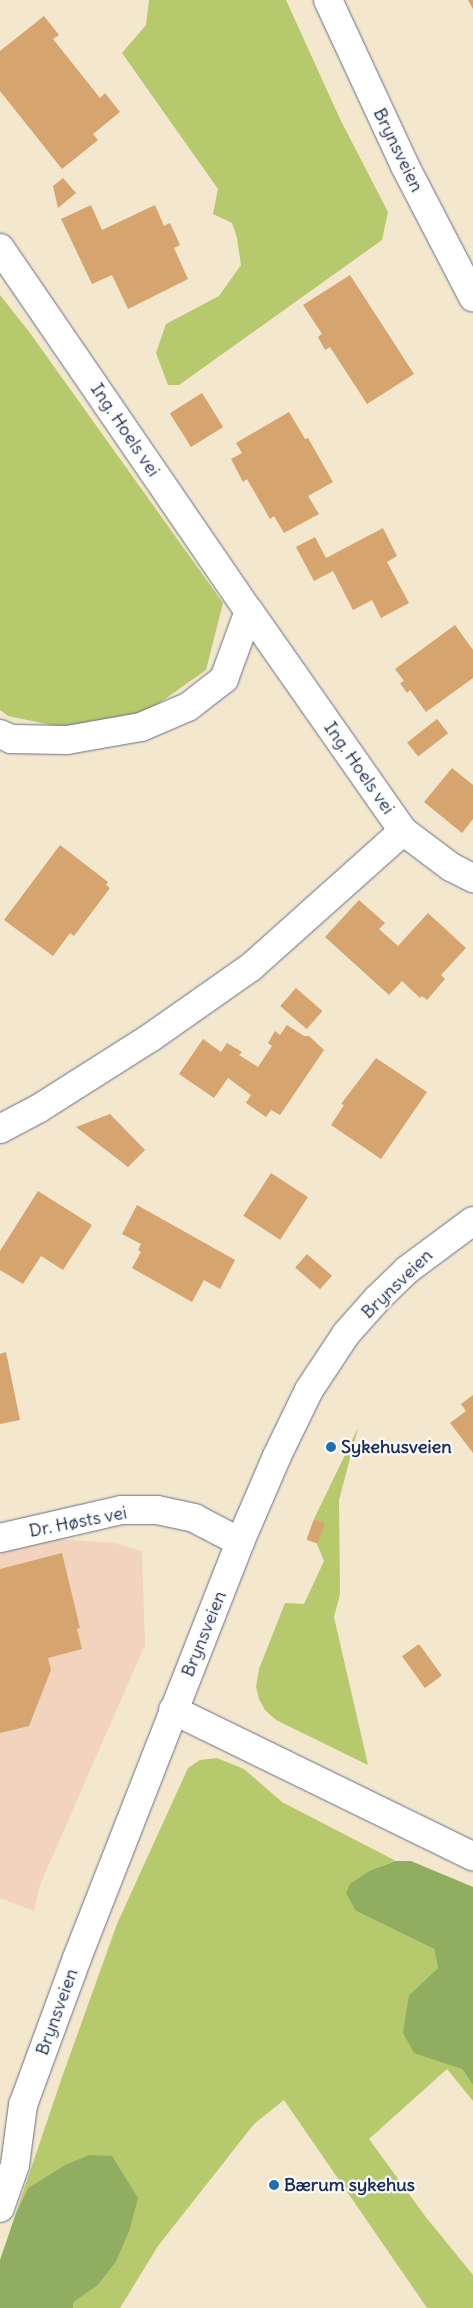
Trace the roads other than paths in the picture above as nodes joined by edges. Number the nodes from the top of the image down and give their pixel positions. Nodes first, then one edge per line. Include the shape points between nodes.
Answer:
1 (328, 0) edge
2 (0, 248) edge
3 (473, 297) edge
4 (249, 611) junction
5 (0, 734) edge
6 (404, 831) junction
7 (473, 878) edge
8 (0, 1129) edge
9 (473, 1221) edge
10 (0, 1538) edge
11 (240, 1542) junction
12 (173, 1710) junction
13 (473, 1856) edge
14 (23, 2105) junction
15 (0, 2138) edge
16 (0, 2208) edge

1 - 3 street, Brynsveien via 405,166
2 - 4 street, Ing. Hoels vei
4 - 5 street via 224,679 188,707 141,727 67,740 11,739
4 - 6 street, Ing. Hoels vei
6 - 7 street, Ing. Hoels vei via 451,867
6 - 8 street via 251,967 150,1038 38,1109
9 - 11 street, Brynsveien via 407,1270 346,1334 309,1390
10 - 11 street, Dr. Høsts vei via 121,1510 157,1510 194,1518
11 - 12 street, Brynsveien
12 - 13 street
12 - 14 street, Brynsveien
14 - 15 street, Brynsveien
14 - 16 street, Brynsveien via 15,2165

